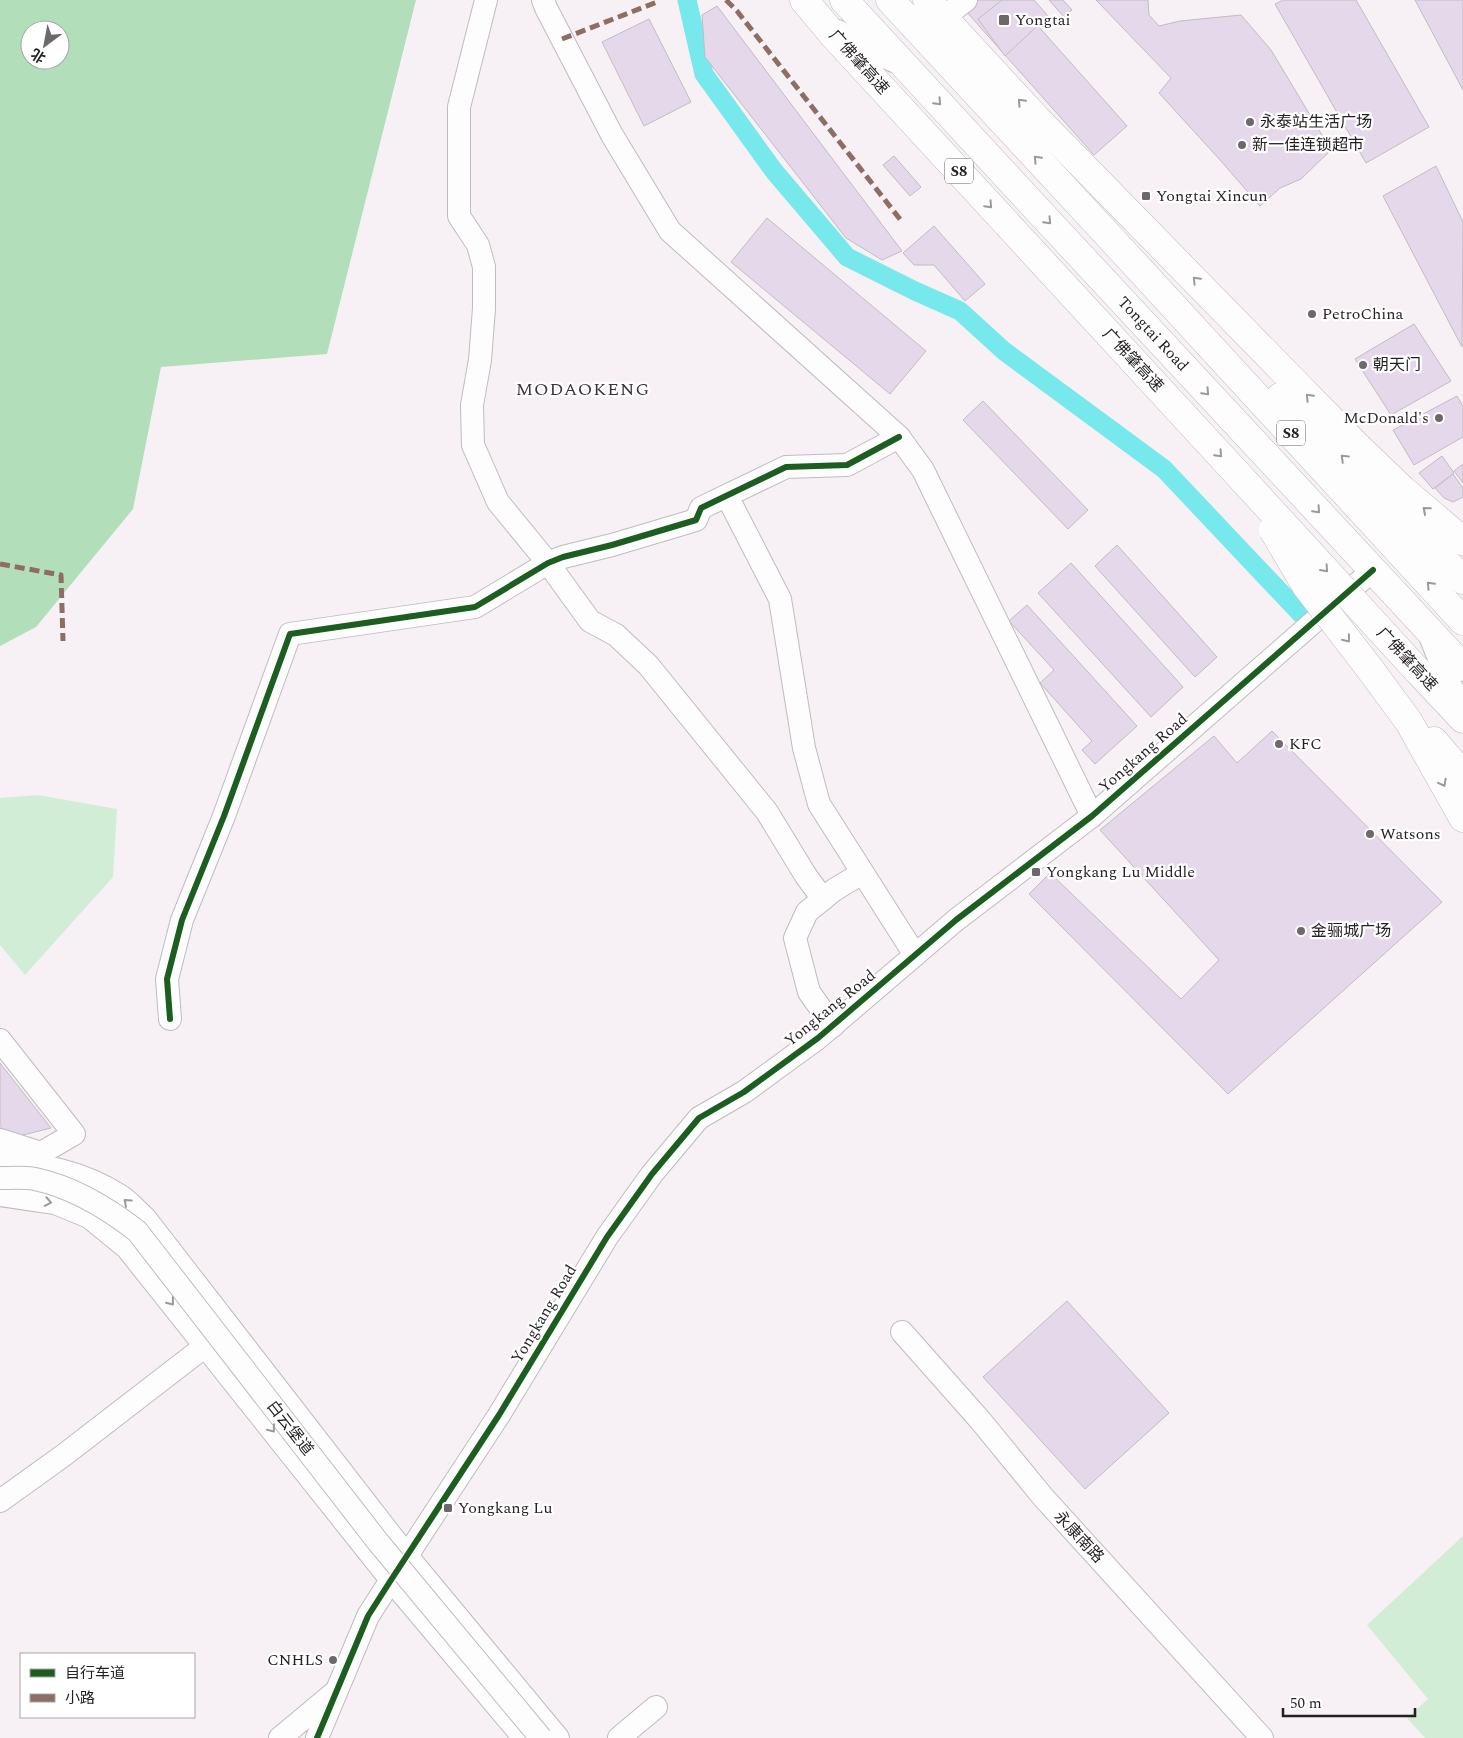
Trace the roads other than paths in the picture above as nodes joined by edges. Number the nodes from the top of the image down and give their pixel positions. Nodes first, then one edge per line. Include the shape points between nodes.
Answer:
1 (486, 0) edge
2 (543, 0) edge
3 (804, 0) edge
4 (808, 0) edge
5 (844, 0) edge
6 (890, 0) edge
7 (966, 0) edge
8 (935, 9) edge
9 (905, 66) junction
10 (1080, 162) junction
11 (1118, 246) junction
12 (899, 437) junction
13 (1244, 482) junction
14 (727, 496) junction
15 (1463, 542) edge
16 (548, 563) junction
17 (1373, 570) junction
18 (1463, 580) edge
19 (1463, 621) edge
20 (1427, 628) junction
21 (1463, 667) edge
22 (1370, 668) junction
23 (1463, 708) edge
24 (1463, 719) edge
25 (1463, 775) edge
26 (1092, 816) junction
27 (1463, 818) edge
28 (862, 873) junction
29 (823, 899) junction
30 (915, 955) junction
31 (170, 1019) dead end
32 (833, 1026) junction
33 (0, 1040) edge
34 (0, 1140) edge
35 (0, 1160) edge
36 (0, 1178) edge
37 (0, 1195) edge
38 (230, 1327) junction
39 (902, 1332) dead end
40 (206, 1346) junction
41 (0, 1501) edge
42 (407, 1556) junction
43 (390, 1580) junction
44 (338, 1689) junction
45 (656, 1707) dead end
46 (280, 1738) edge
47 (316, 1738) edge
48 (524, 1738) edge
49 (542, 1738) edge
50 (558, 1738) edge
51 (619, 1738) edge
52 (1262, 1738) edge

1 - 16 street via 459,108 459,216 478,245 484,267 480,360 472,405 473,445 498,502
2 - 12 street via 612,135 670,231
3 -> 13 main road, 广佛肇高速 / S8
4 - 9 street via 856,44
5 - 9 main road, Tongtai Road
6 - 10 street via 988,101 1012,120
11 -> 6 main road, S8
7 - 8 street
10 -> 8 main road
9 -> 17 main road, Tongtai Road
15 -> 10 main road via 1372,462
18 -> 11 main road via 1334,448
19 -> 11 main road, S8
12 - 14 street via 847,464 786,467
12 - 26 street via 923,470
13 -> 22 main road, bridge via 1306,586
13 -> 24 main road, 广佛肇高速 / S8, bridge
14 - 16 street via 700,508 696,520
14 - 28 street via 780,599 804,748 819,804
16 - 29 street via 590,621 616,635 654,672 768,812
16 - 31 street via 476,607 290,634 224,816 182,920 168,979
17 - 20 main road, Tongtai Road
17 - 26 street, Yongkang Road
20 - 21 main road, Tongtai Road
20 - 23 street via 1447,679
22 - 25 main road
22 -> 27 main road via 1409,722
26 - 30 street, Yongkang Road
28 - 29 street
28 - 30 street
29 - 32 street via 807,912 795,938 809,992
30 - 32 street, Yongkang Road
32 - 42 street, Yongkang Road via 744,1092 699,1118 652,1174 607,1237 500,1415
33 - 34 street via 74,1134 41,1153
38 -> 35 street via 146,1218 120,1195 86,1178 49,1166
36 - 49 street, 白云堡道, bridge via 33,1178 62,1187 92,1199 137,1230 378,1542
37 -> 40 street via 55,1203 89,1217 127,1248
38 - 40 street
38 - 42 street
39 - 52 street, 永康南路 via 1043,1498
40 - 41 street
40 -> 43 street
42 - 43 street, Yongkang Road
42 - 50 street
43 - 44 street, Yongkang Road via 368,1616
43 - 48 street
44 - 46 street
44 - 47 street, Yongkang Road
45 - 51 street

